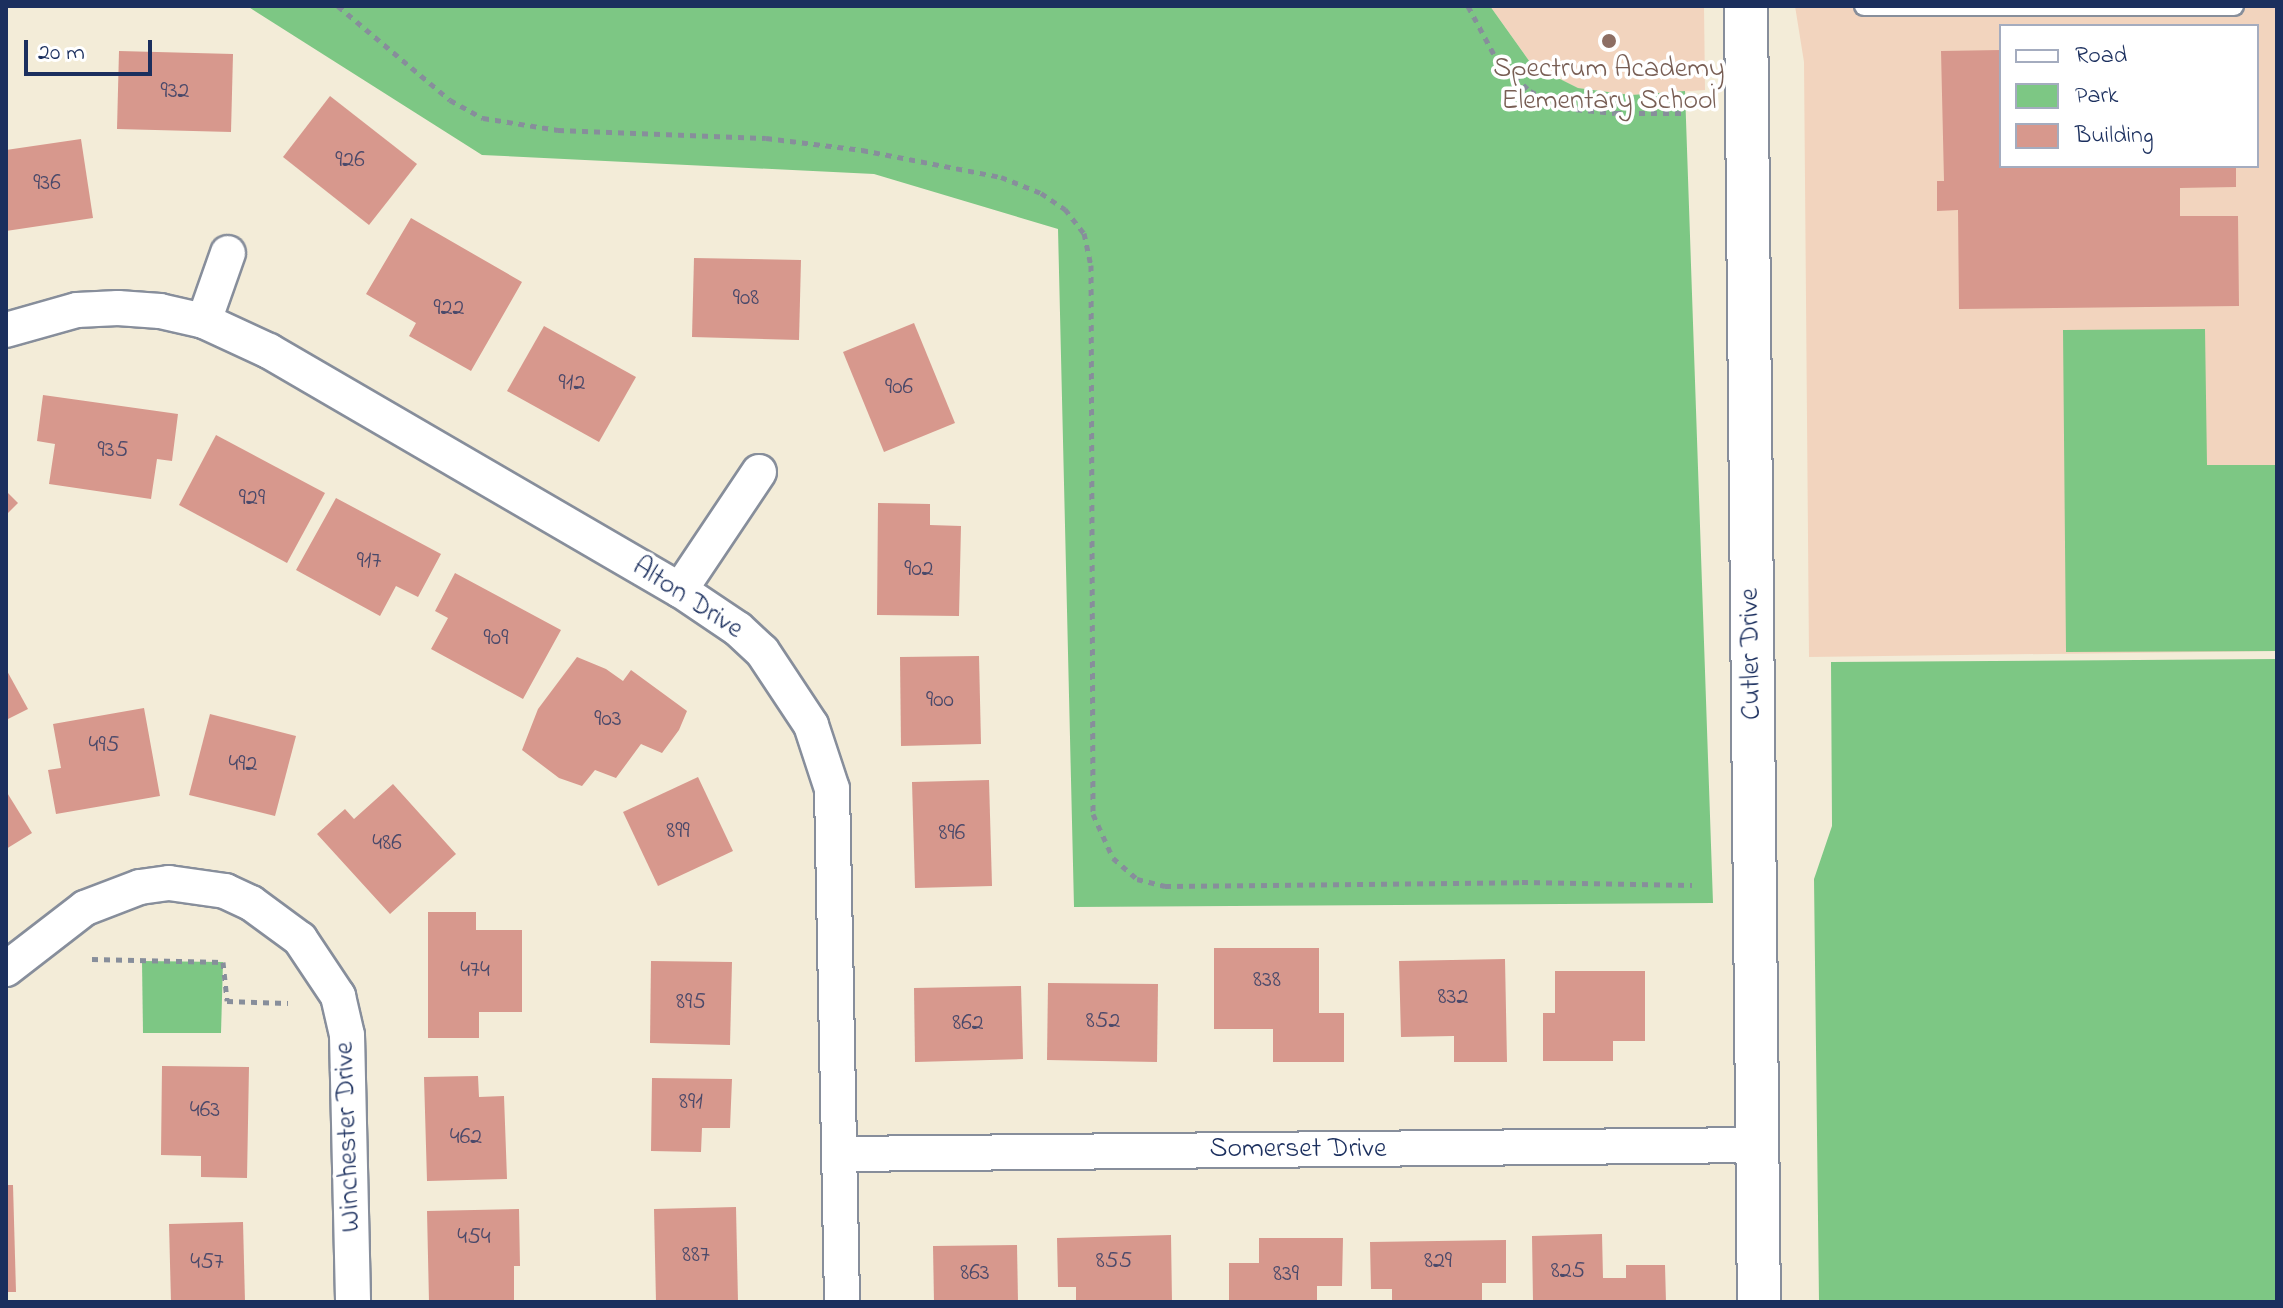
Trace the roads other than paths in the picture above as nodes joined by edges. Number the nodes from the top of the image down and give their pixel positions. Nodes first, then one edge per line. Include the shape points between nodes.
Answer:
1 (1746, 6) edge
2 (1864, 6) edge
3 (2234, 6) edge
4 (1955, 7) edge
5 (228, 253) dead end
6 (204, 321) junction
7 (6, 330) edge
8 (759, 472) dead end
9 (680, 590) junction
10 (6, 969) edge
11 (1757, 1145) junction
12 (839, 1154) junction
13 (353, 1302) edge
14 (842, 1302) edge
15 (1759, 1302) edge

1 - 11 street, Cutler Drive
2 - 4 lane
3 - 4 lane
5 - 6 street
6 - 7 street, Alton Drive via 160,311 77,310
6 - 9 street, Alton Drive via 269,351
8 - 9 street
9 - 12 street, Alton Drive via 762,651 811,725 832,789
10 - 13 street, Winchester Drive via 85,908 140,887 169,883 225,891 276,918 300,939 338,996 351,1073
11 - 12 street, Somerset Drive
11 - 15 street, Cutler Drive
12 - 14 street, Alton Drive

